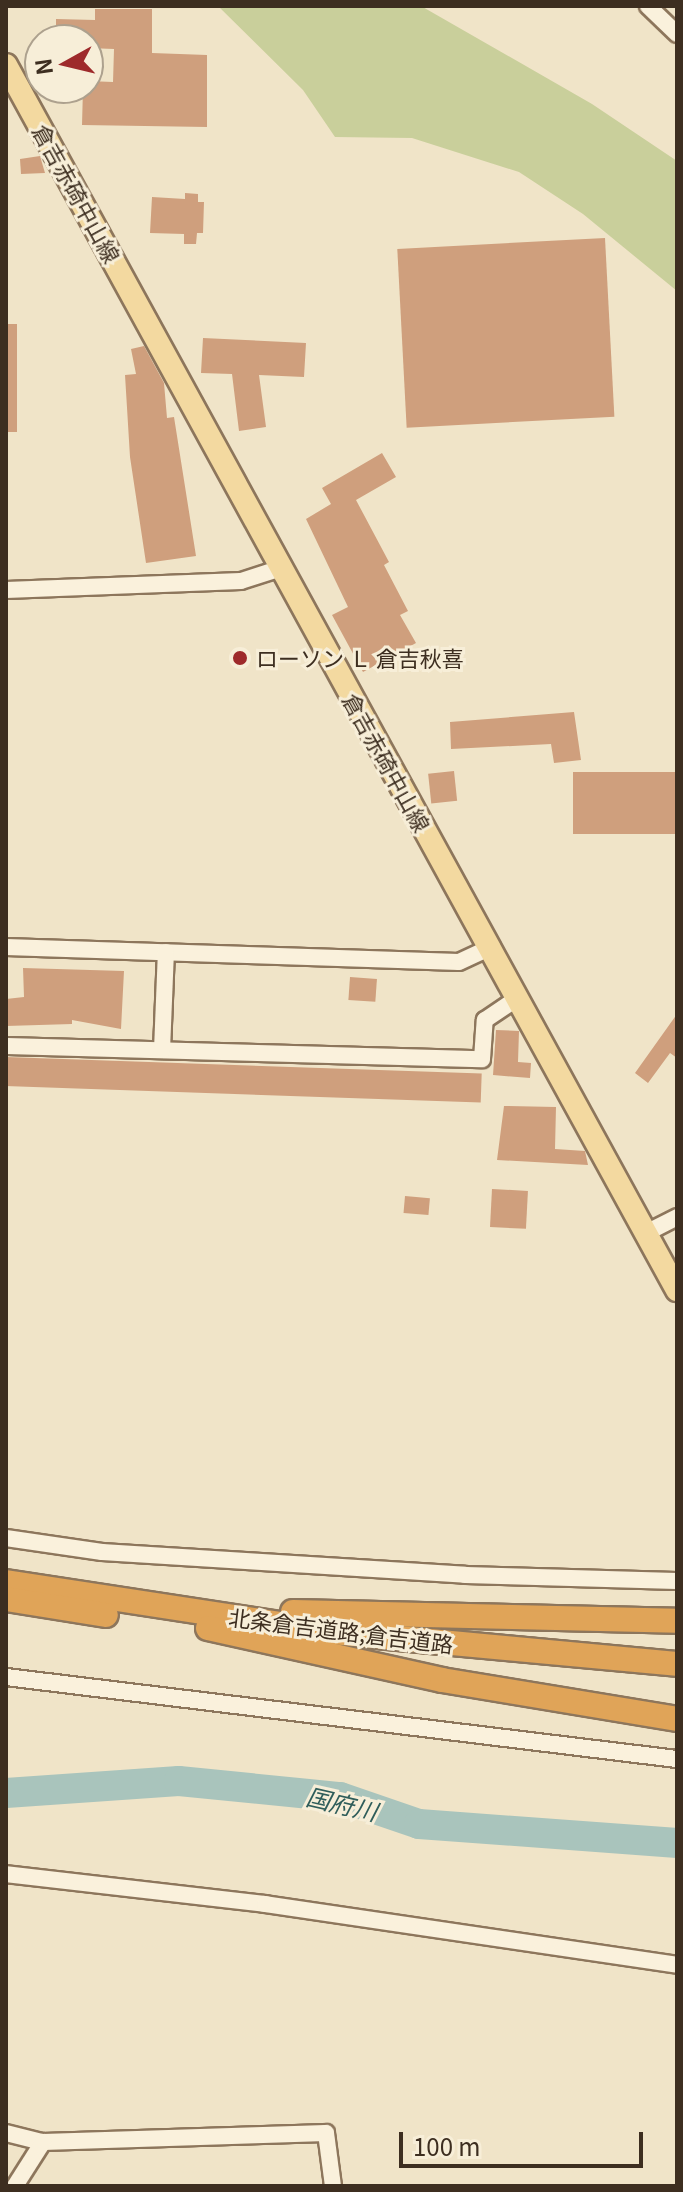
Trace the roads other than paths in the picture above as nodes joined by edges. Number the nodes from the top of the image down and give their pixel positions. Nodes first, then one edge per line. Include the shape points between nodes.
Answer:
1 (648, 6) edge
2 (677, 34) edge
3 (6, 65) edge
4 (281, 568) junction
5 (6, 590) edge
6 (6, 947) edge
7 (491, 947) junction
8 (166, 952) junction
9 (519, 997) junction
10 (6, 1046) edge
11 (162, 1050) junction
12 (677, 1217) edge
13 (646, 1233) junction
14 (677, 1290) edge
15 (6, 1538) edge
16 (677, 1581) edge
17 (6, 1582) edge
18 (6, 1599) edge
19 (123, 1601) junction
20 (677, 1621) edge
21 (208, 1628) junction
22 (677, 1664) edge
23 (6, 1677) edge
24 (677, 1680) edge
25 (677, 1719) edge
26 (677, 1759) edge
27 (6, 1874) edge
28 (677, 1965) edge
29 (6, 2133) edge
30 (43, 2142) junction
31 (15, 2186) edge
32 (333, 2186) edge

1 - 2 street
3 - 4 main road, 倉吉赤碕中山線
4 - 5 street via 241,581
4 - 7 main road, 倉吉赤碕中山線
6 - 8 street
7 - 8 street via 459,962
7 - 9 main road, 倉吉赤碕中山線
8 - 11 street
9 - 11 street via 485,1020 482,1059
9 - 13 main road, 倉吉赤碕中山線
10 - 11 street
12 - 13 street
13 - 14 main road, 倉吉赤碕中山線
15 - 16 street via 102,1552
17 - 19 highway, 北条倉吉道路;倉吉道路
18 - 21 highway, 北条倉吉道路;倉吉道路
19 - 20 highway via 382,1617
19 - 22 highway, 北条倉吉道路;倉吉道路 via 347,1633
21 - 24 highway, 北条倉吉道路;倉吉道路
21 - 25 highway via 442,1680
23 - 26 street
27 - 28 street via 417,1925
29 - 30 street
30 - 31 street
30 - 32 street via 326,2133

